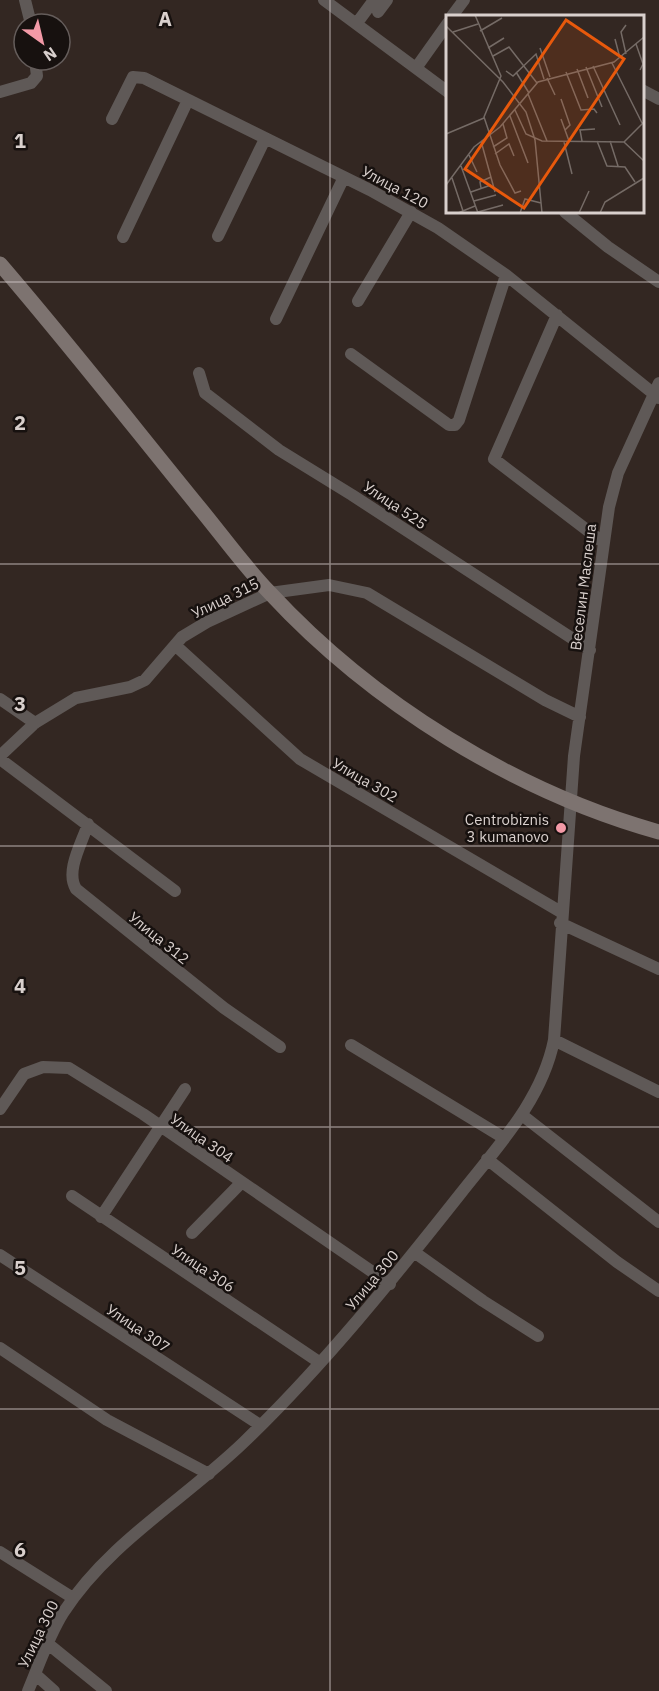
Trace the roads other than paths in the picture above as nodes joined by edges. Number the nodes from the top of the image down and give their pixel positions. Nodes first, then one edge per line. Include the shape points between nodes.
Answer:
1 (324, 0) edge
2 (374, 0) edge
3 (387, 0) edge
4 (464, 0) edge
5 (378, 12) dead end
6 (453, 15) edge
7 (357, 23) junction
8 (446, 24) edge
9 (416, 68) junction
10 (36, 72) edge
11 (446, 91) edge
12 (644, 91) edge
13 (0, 92) edge
14 (659, 99) edge
15 (188, 100) junction
16 (112, 119) dead end
17 (265, 139) junction
18 (344, 177) junction
19 (411, 212) junction
20 (566, 213) edge
21 (218, 236) dead end
22 (123, 237) dead end
23 (0, 264) edge
24 (506, 275) junction
25 (659, 282) edge
26 (358, 301) dead end
27 (557, 315) junction
28 (276, 319) dead end
29 (351, 354) dead end
30 (200, 373) dead end
31 (658, 392) edge
32 (604, 543) junction
33 (270, 593) junction
34 (175, 645) junction
35 (590, 650) junction
36 (0, 699) edge
37 (580, 717) junction
38 (35, 723) junction
39 (0, 758) edge
40 (570, 803) junction
41 (88, 824) junction
42 (659, 832) edge
43 (175, 891) dead end
44 (561, 917) junction
45 (659, 969) edge
46 (554, 1040) junction
47 (351, 1045) dead end
48 (280, 1047) dead end
49 (185, 1089) dead end
50 (659, 1092) edge
51 (0, 1109) edge
52 (522, 1115) junction
53 (160, 1127) junction
54 (504, 1138) junction
55 (487, 1159) junction
56 (241, 1183) junction
57 (72, 1196) dead end
58 (101, 1217) junction
59 (659, 1222) edge
60 (192, 1233) dead end
61 (414, 1252) junction
62 (0, 1255) edge
63 (390, 1284) junction
64 (659, 1291) edge
65 (538, 1336) dead end
66 (0, 1348) edge
67 (319, 1362) junction
68 (260, 1425) junction
69 (209, 1474) junction
70 (0, 1552) edge
71 (74, 1598) junction
72 (47, 1643) junction
73 (35, 1674) junction
74 (28, 1691) edge
75 (54, 1691) edge
76 (106, 1691) edge

1 - 7 street
2 - 7 street
3 - 5 street
4 - 6 street
7 - 9 street
8 - 9 street
9 - 11 street
10 - 13 street via 31,83
12 - 14 street
15 - 16 street, Улица 120 via 144,78 133,77
15 - 17 street, Улица 120
15 - 22 street
17 - 18 street, Улица 120
17 - 21 street
18 - 19 street, Улица 120
18 - 28 street
19 - 24 street, Улица 120
19 - 26 street
20 - 25 street
23 - 33 main road
24 - 27 street, Улица 120
24 - 29 street via 484,350 455,424 449,425
27 - 31 street, Улица 120
27 - 32 street via 494,459
30 - 35 street, Улица 525 via 205,393 279,450
31 - 32 street, Веселин Маслеша via 618,473
32 - 35 street, Веселин Маслеша
33 - 34 street, Улица 315 via 207,622
33 - 37 street, Улица 315 via 329,585 367,593 544,700
33 - 40 main road via 324,645 407,710 484,760
34 - 38 street, Улица 315 via 145,680 76,698
34 - 44 street, Улица 302 via 300,759
35 - 37 street, Веселин Маслеша
36 - 38 street
37 - 40 street, Веселин Маслеша
38 - 39 street, Улица 315
39 - 41 street
40 - 42 main road
40 - 44 street, Улица 300
41 - 43 street
41 - 48 street, Улица 312 via 72,872 76,889 224,1008
44 - 45 street, Улица 302
44 - 46 street, Улица 300
46 - 50 street
46 - 52 street, Улица 300 via 549,1064
47 - 54 street
49 - 53 street
51 - 53 street, Улица 304 via 24,1074 42,1068 69,1068
52 - 54 street, Улица 300
52 - 59 street
53 - 56 street, Улица 304
53 - 58 street
54 - 55 street, Улица 300
55 - 61 street, Улица 300
55 - 64 street via 616,1262
56 - 60 street
56 - 63 street, Улица 304
57 - 58 street, Улица 306
58 - 67 street, Улица 306
61 - 63 street, Улица 300
61 - 65 street
62 - 68 street, Улица 307
63 - 67 street, Улица 300
66 - 69 street via 107,1420
67 - 68 street, Улица 300
68 - 69 street, Улица 300
69 - 71 street, Улица 300 via 140,1528 102,1563
70 - 71 street
71 - 72 street, Улица 300
72 - 73 street, Улица 300
72 - 76 street
73 - 74 street, Улица 300
73 - 75 street

